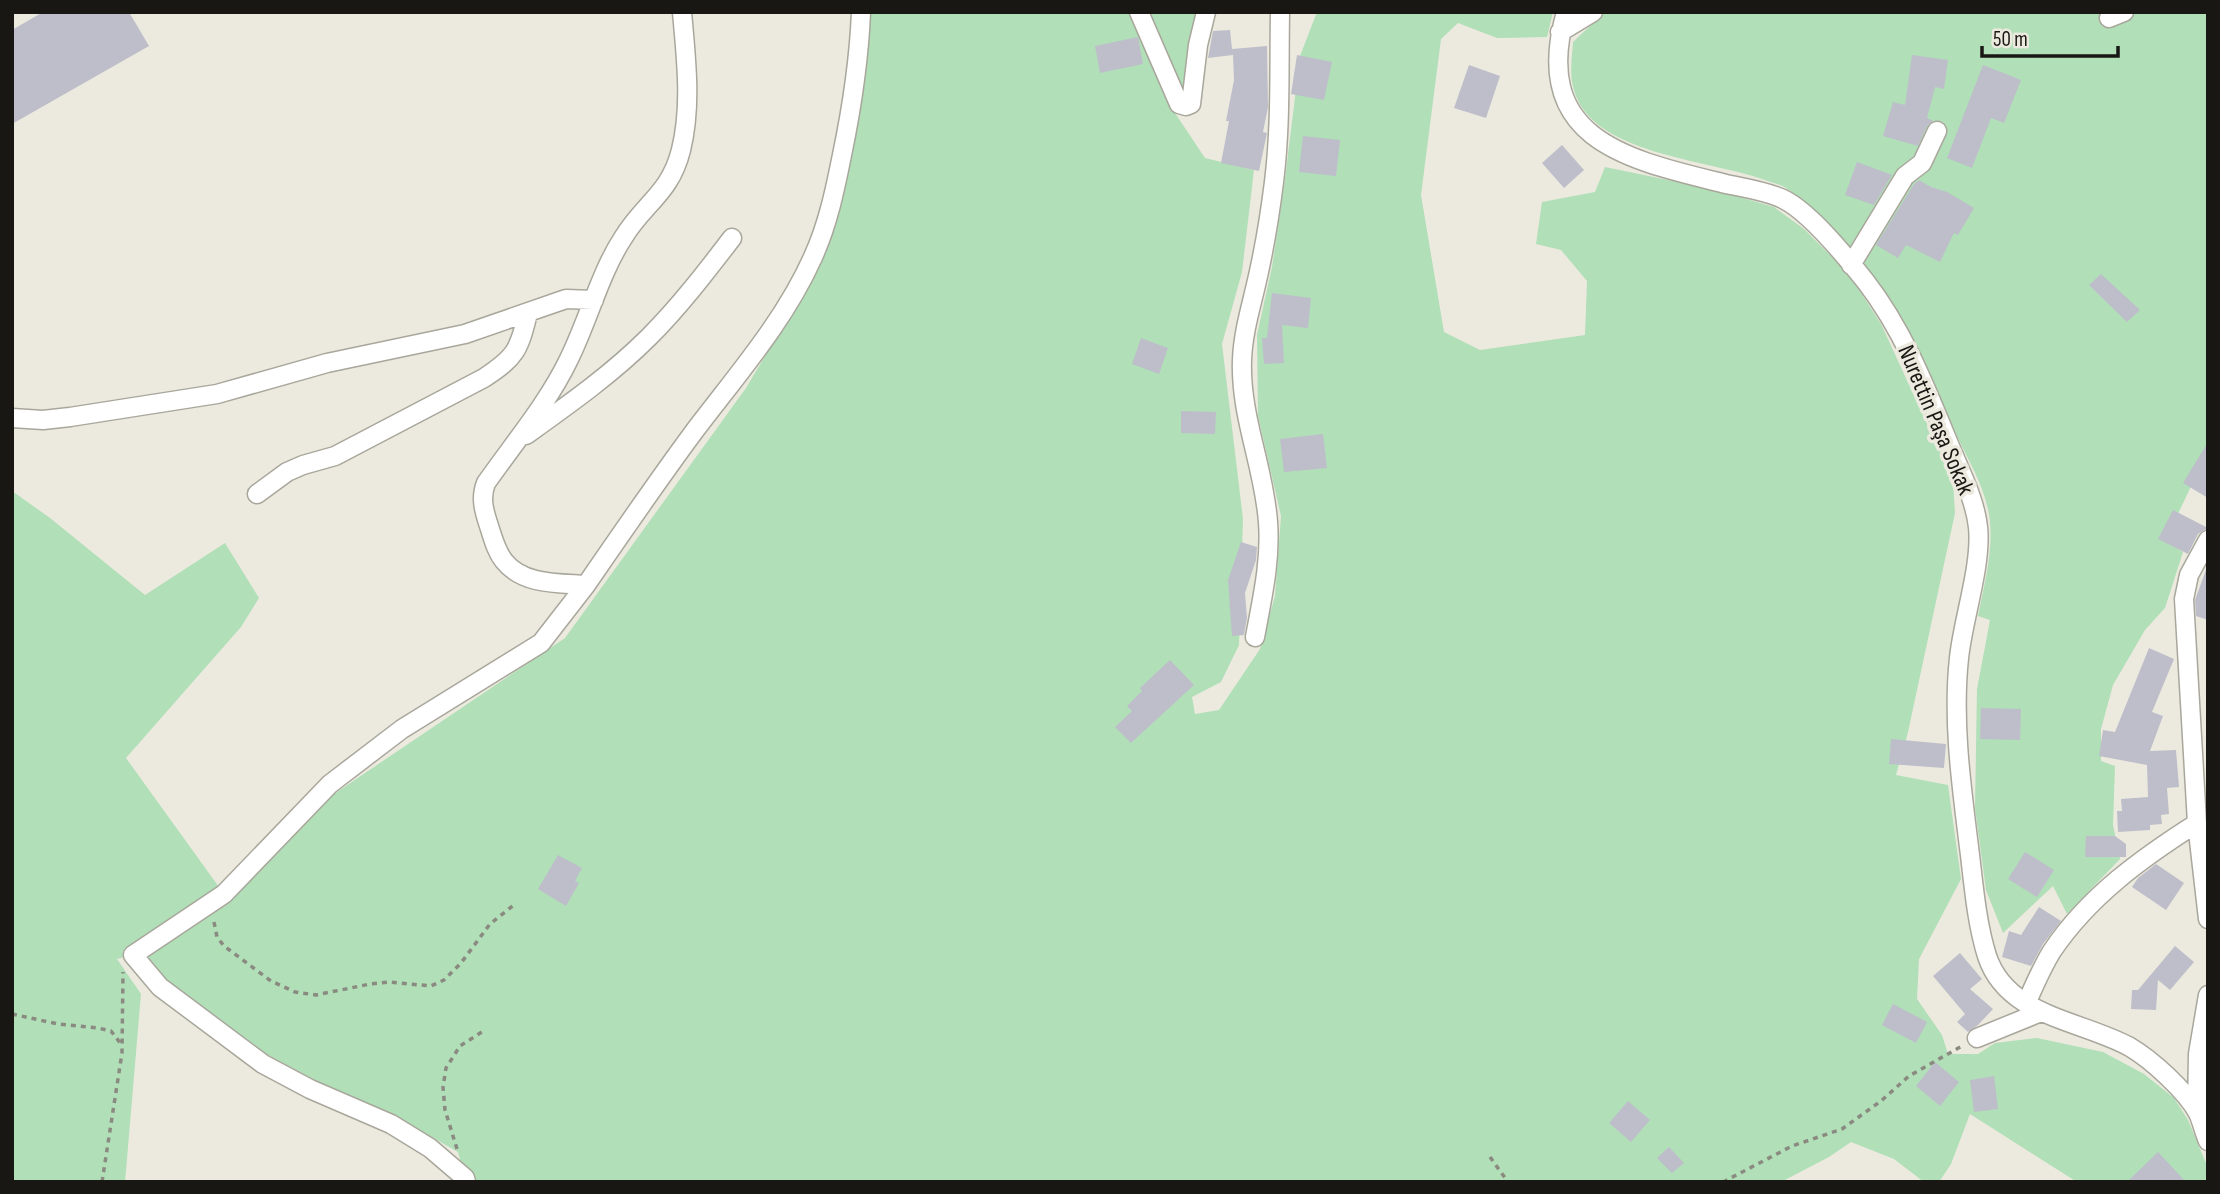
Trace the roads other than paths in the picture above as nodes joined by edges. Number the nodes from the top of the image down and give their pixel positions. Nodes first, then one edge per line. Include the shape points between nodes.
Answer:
1 (682, 12) edge
2 (861, 12) edge
3 (1139, 12) edge
4 (1206, 12) edge
5 (1280, 12) edge
6 (1566, 12) edge
7 (1592, 12) edge
8 (1560, 32) junction
9 (1937, 131) dead end
10 (732, 238) dead end
11 (1851, 265) junction
12 (594, 300) junction
13 (528, 313) junction
14 (12, 418) edge
15 (513, 445) junction
16 (257, 494) dead end
17 (2208, 540) edge
18 (586, 585) junction
19 (1255, 638) dead end
20 (2197, 823) junction
21 (2208, 919) edge
22 (2208, 995) edge
23 (2033, 1008) junction
24 (1976, 1038) road end
25 (2197, 1112) junction
26 (2208, 1141) edge
27 (465, 1180) edge

1 - 12 street via 687,95 681,152 665,188 621,239
2 - 18 street via 851,111 833,201 813,257 755,354
3 - 4 street via 1179,104 1186,106 1191,104
5 - 19 street via 1275,180 1242,360 1244,405 1268,519 1269,544
6 - 8 street, Nurettin Paşa Sokak
7 - 8 street
8 - 11 street, Nurettin Paşa Sokak via 1560,83 1572,113 1599,142 1661,168 1784,199 1816,225
9 - 11 street via 1922,163 1905,176
10 - 15 street via 649,337
11 - 23 street, Nurettin Paşa Sokak via 1886,311 1919,372 1972,502 1978,554 1958,667 1959,771 1987,957 2001,985
12 - 13 street via 566,299
12 - 15 street via 558,380
13 - 14 street via 465,334 327,363 217,394 71,417
13 - 16 street via 516,353 506,364 335,456 287,472
15 - 18 street via 483,491 497,550 513,569 536,580
17 - 20 street via 2189,575 2184,599
18 - 27 street via 541,643 402,729 330,784 224,894 133,955 160,987 264,1064 391,1124 430,1148
20 - 21 street
20 - 23 street via 2113,882 2085,911 2052,951
22 - 25 street via 2198,1054
23 - 24 street
23 - 25 street, Nurettin Paşa Sokak via 2112,1038 2142,1055
25 - 26 street

